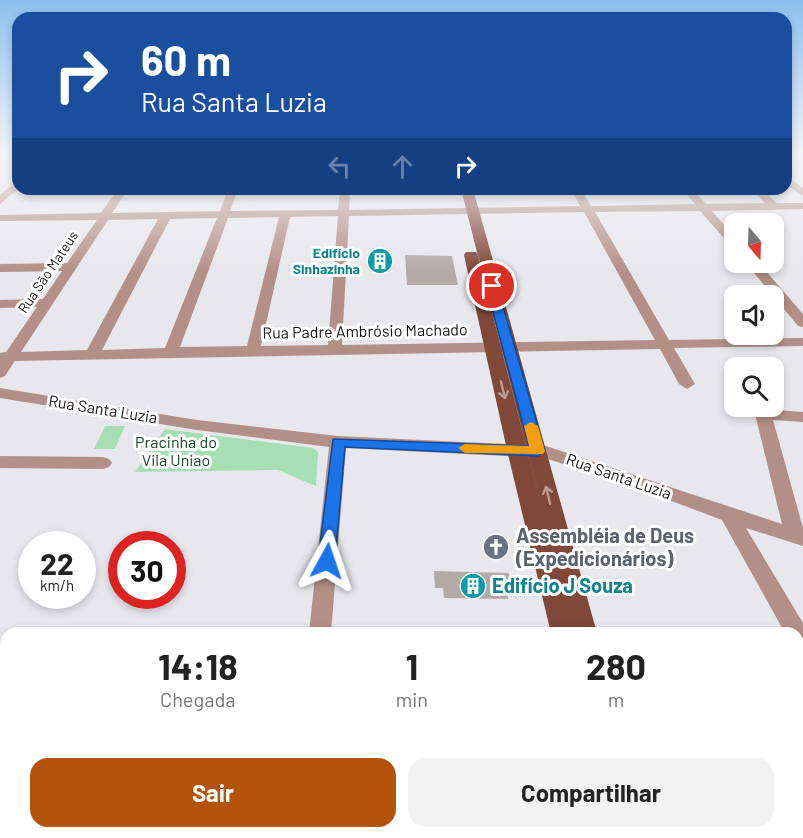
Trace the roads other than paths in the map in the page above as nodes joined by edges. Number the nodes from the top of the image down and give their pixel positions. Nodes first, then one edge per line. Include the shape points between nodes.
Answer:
1 (119, 195) edge
2 (231, 195) edge
3 (345, 195) edge
4 (458, 195) edge
5 (467, 195) edge
6 (580, 195) edge
7 (692, 195) edge
8 (762, 195) edge
9 (774, 206) junction
10 (803, 206) edge
11 (703, 207) junction
12 (588, 209) junction
13 (467, 210) junction
14 (344, 212) junction
15 (224, 214) junction
16 (285, 214) junction
17 (166, 215) junction
18 (104, 216) junction
19 (0, 218) edge
20 (724, 231) edge
21 (70, 267) junction
22 (0, 268) edge
23 (760, 273) edge
24 (46, 303) junction
25 (0, 304) edge
26 (803, 323) edge
27 (803, 342) edge
28 (664, 343) junction
29 (500, 347) junction
30 (335, 349) junction
31 (253, 350) junction
32 (171, 352) junction
33 (93, 353) junction
34 (5, 357) edge
35 (0, 373) edge
36 (687, 384) dead end
37 (0, 393) edge
38 (803, 417) edge
39 (338, 442) junction
40 (516, 450) junction
41 (538, 451) junction
42 (0, 462) edge
43 (103, 463) dead end
44 (729, 515) junction
45 (799, 536) edge
46 (321, 627) edge
47 (561, 627) edge
48 (583, 627) edge
49 (793, 627) edge

1 - 18 street, Rua São Mateus
2 - 15 street
3 - 14 street
4 - 13 main road
5 - 13 main road
6 - 12 street
7 - 11 street
8 - 9 street
9 - 10 street
9 - 11 street
11 - 12 street
11 - 20 street
12 - 13 street
12 - 28 street
13 - 14 street
13 - 29 main road
14 - 16 street
14 - 30 street
15 - 16 street
15 - 17 street
15 - 32 street
16 - 31 street
17 - 18 street
17 - 33 street
18 - 19 street
18 - 21 street, Rua São Mateus
21 - 22 street
21 - 24 street, Rua São Mateus
23 - 26 street
24 - 25 street
24 - 34 street, Rua São Mateus
27 - 28 street, Rua Padre Ambrósio Machado
28 - 29 street, Rua Padre Ambrósio Machado
28 - 36 street
29 - 30 street, Rua Padre Ambrósio Machado
29 -> 40 main road
29 - 41 main road
30 - 31 street, Rua Padre Ambrósio Machado
31 - 32 street, Rua Padre Ambrósio Machado
32 - 33 street, Rua Padre Ambrósio Machado
33 - 34 street, Rua Padre Ambrósio Machado
34 - 35 street, Rua São Mateus
37 - 39 street, Rua Santa Luzia via 197,425
38 - 45 street via 763,414
39 - 40 street, Rua Santa Luzia
39 - 46 street
40 - 41 street, Rua Santa Luzia
40 - 47 main road
41 - 44 street, Rua Santa Luzia via 598,467
48 -> 41 main road
42 - 43 street
44 - 45 street, Rua Santa Luzia
44 - 49 street

